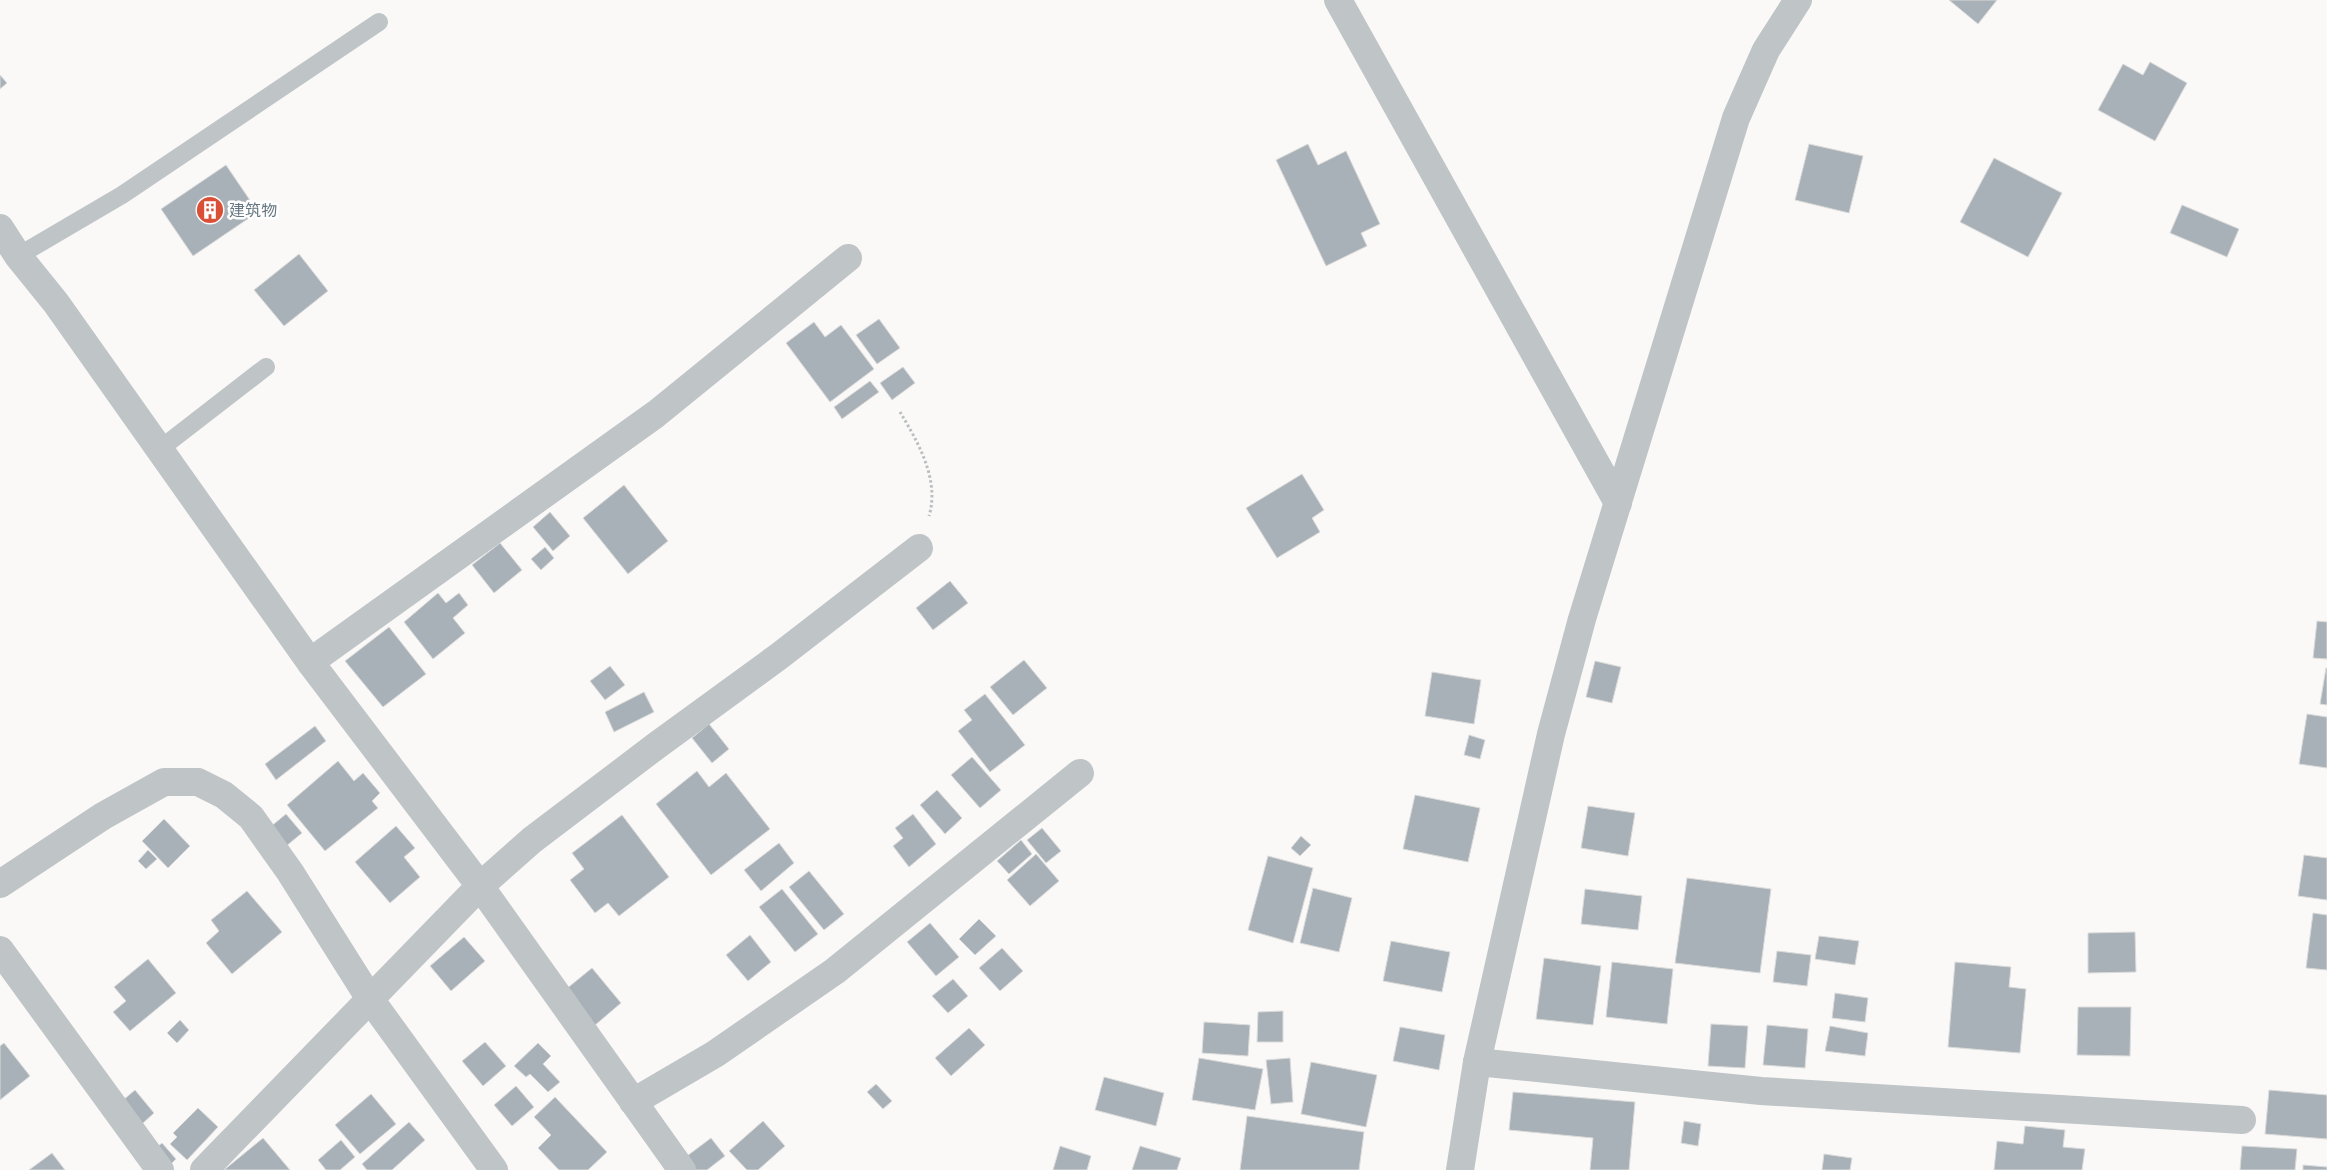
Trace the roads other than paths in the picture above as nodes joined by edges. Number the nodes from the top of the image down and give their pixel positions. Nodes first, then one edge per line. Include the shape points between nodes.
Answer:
1 (1338, 0) edge
2 (1798, 0) edge
3 (379, 22) dead end
4 (0, 228) edge
5 (18, 256) junction
6 (848, 258) dead end
7 (266, 367) dead end
8 (160, 449) junction
9 (1618, 502) junction
10 (919, 548) road end
11 (310, 662) junction
12 (1080, 773) dead end
13 (0, 884) edge
14 (480, 886) junction
15 (0, 950) edge
16 (370, 999) junction
17 (1477, 1062) junction
18 (633, 1102) junction
19 (2242, 1120) dead end
20 (160, 1170) edge
21 (204, 1170) edge
22 (494, 1170) edge
23 (682, 1170) edge
24 (1460, 1170) edge

1 - 9 street
2 - 9 street via 1766,50 1736,118
3 - 5 lane via 122,194
4 - 5 street
5 - 8 street via 56,303
6 - 11 street via 656,414
7 - 8 lane
8 - 11 street
9 - 17 street via 1551,734
10 - 14 street via 778,658 532,840
11 - 14 street
12 - 18 street via 835,971 715,1054
13 - 16 street via 103,816 164,782 198,782 224,795 251,817 290,872
14 - 16 street
14 - 18 street
15 - 20 street
16 - 21 street
16 - 22 street
17 - 19 street via 1761,1090
17 - 24 street
18 - 23 street

